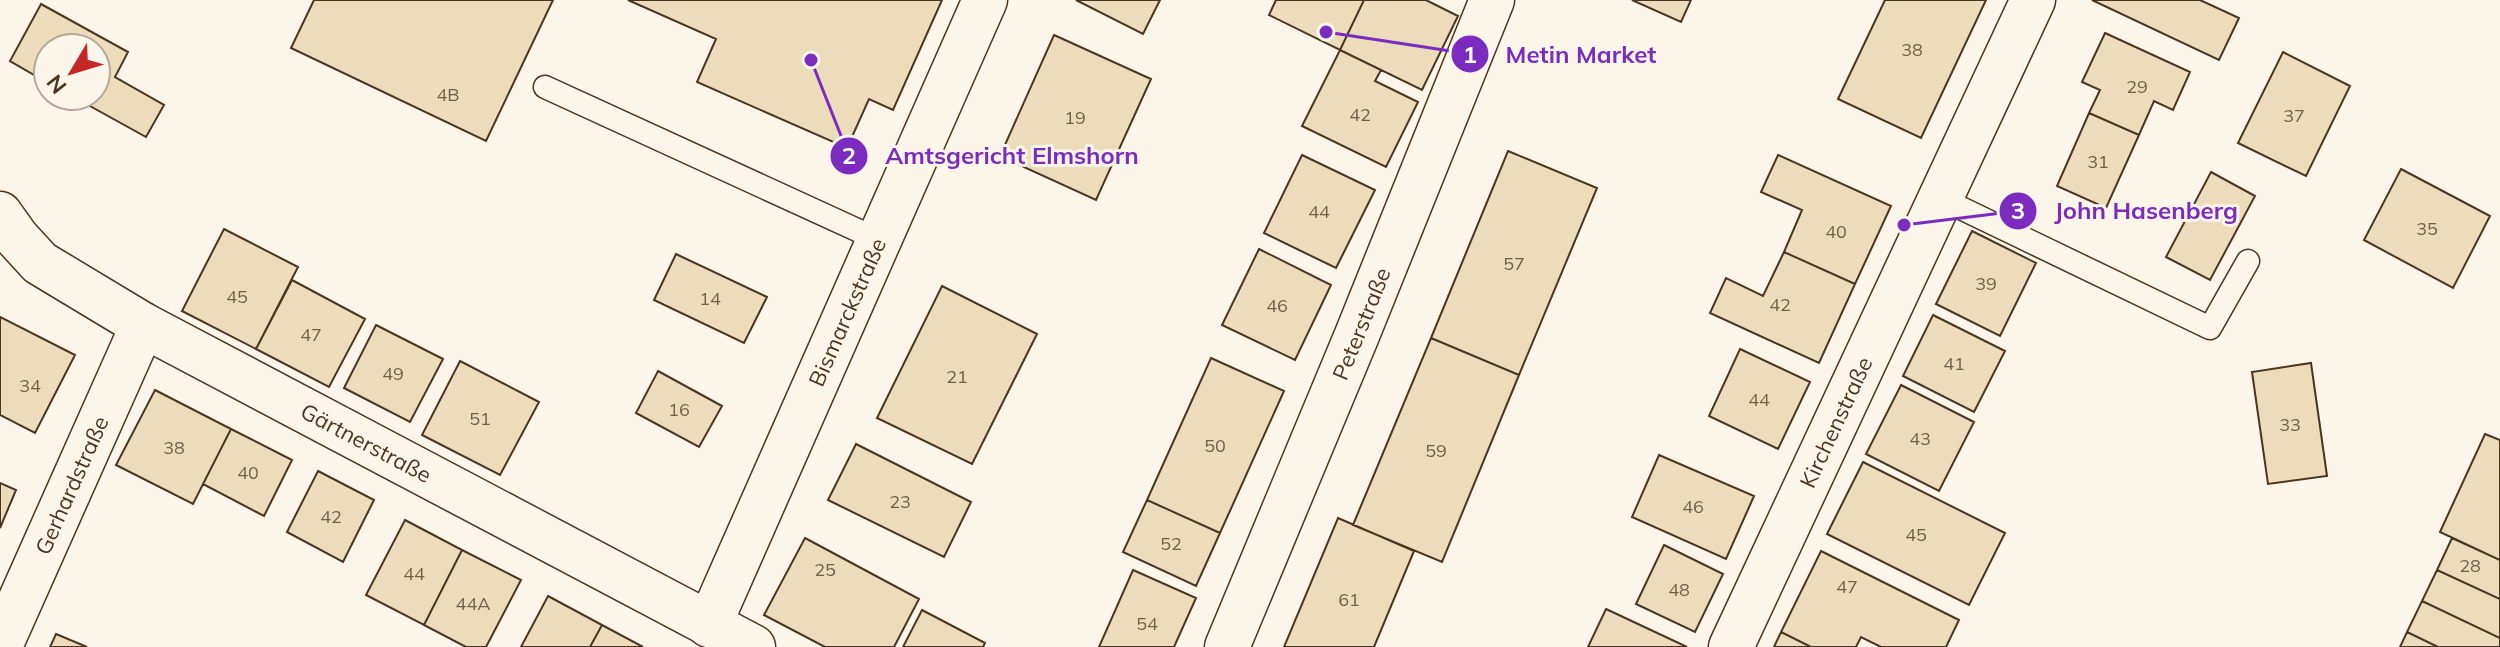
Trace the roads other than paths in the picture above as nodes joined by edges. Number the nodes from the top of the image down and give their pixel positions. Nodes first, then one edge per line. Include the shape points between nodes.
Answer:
1 (985, 0) edge
2 (1492, 0) edge
3 (2033, 0) edge
4 (545, 87) dead end
5 (1940, 198) junction
6 (0, 214) edge
7 (879, 240) junction
8 (2248, 261) dead end
9 (143, 325) junction
10 (709, 625) junction
11 (0, 646) edge
12 (753, 647) edge
13 (1227, 647) edge
14 (1731, 647) edge

1 - 7 street, Bismarckstraße
2 - 13 street, Peterstraße
3 - 5 street, Kirchenstraße
4 - 7 lane
5 - 8 lane via 2210,328
5 - 14 street, Kirchenstraße
6 - 9 street, Gärtnerstraße via 40,263
7 - 10 street, Bismarckstraße
9 - 10 street, Gärtnerstraße
9 - 11 street, Gerhardstraße
10 - 12 street, Gärtnerstraße

